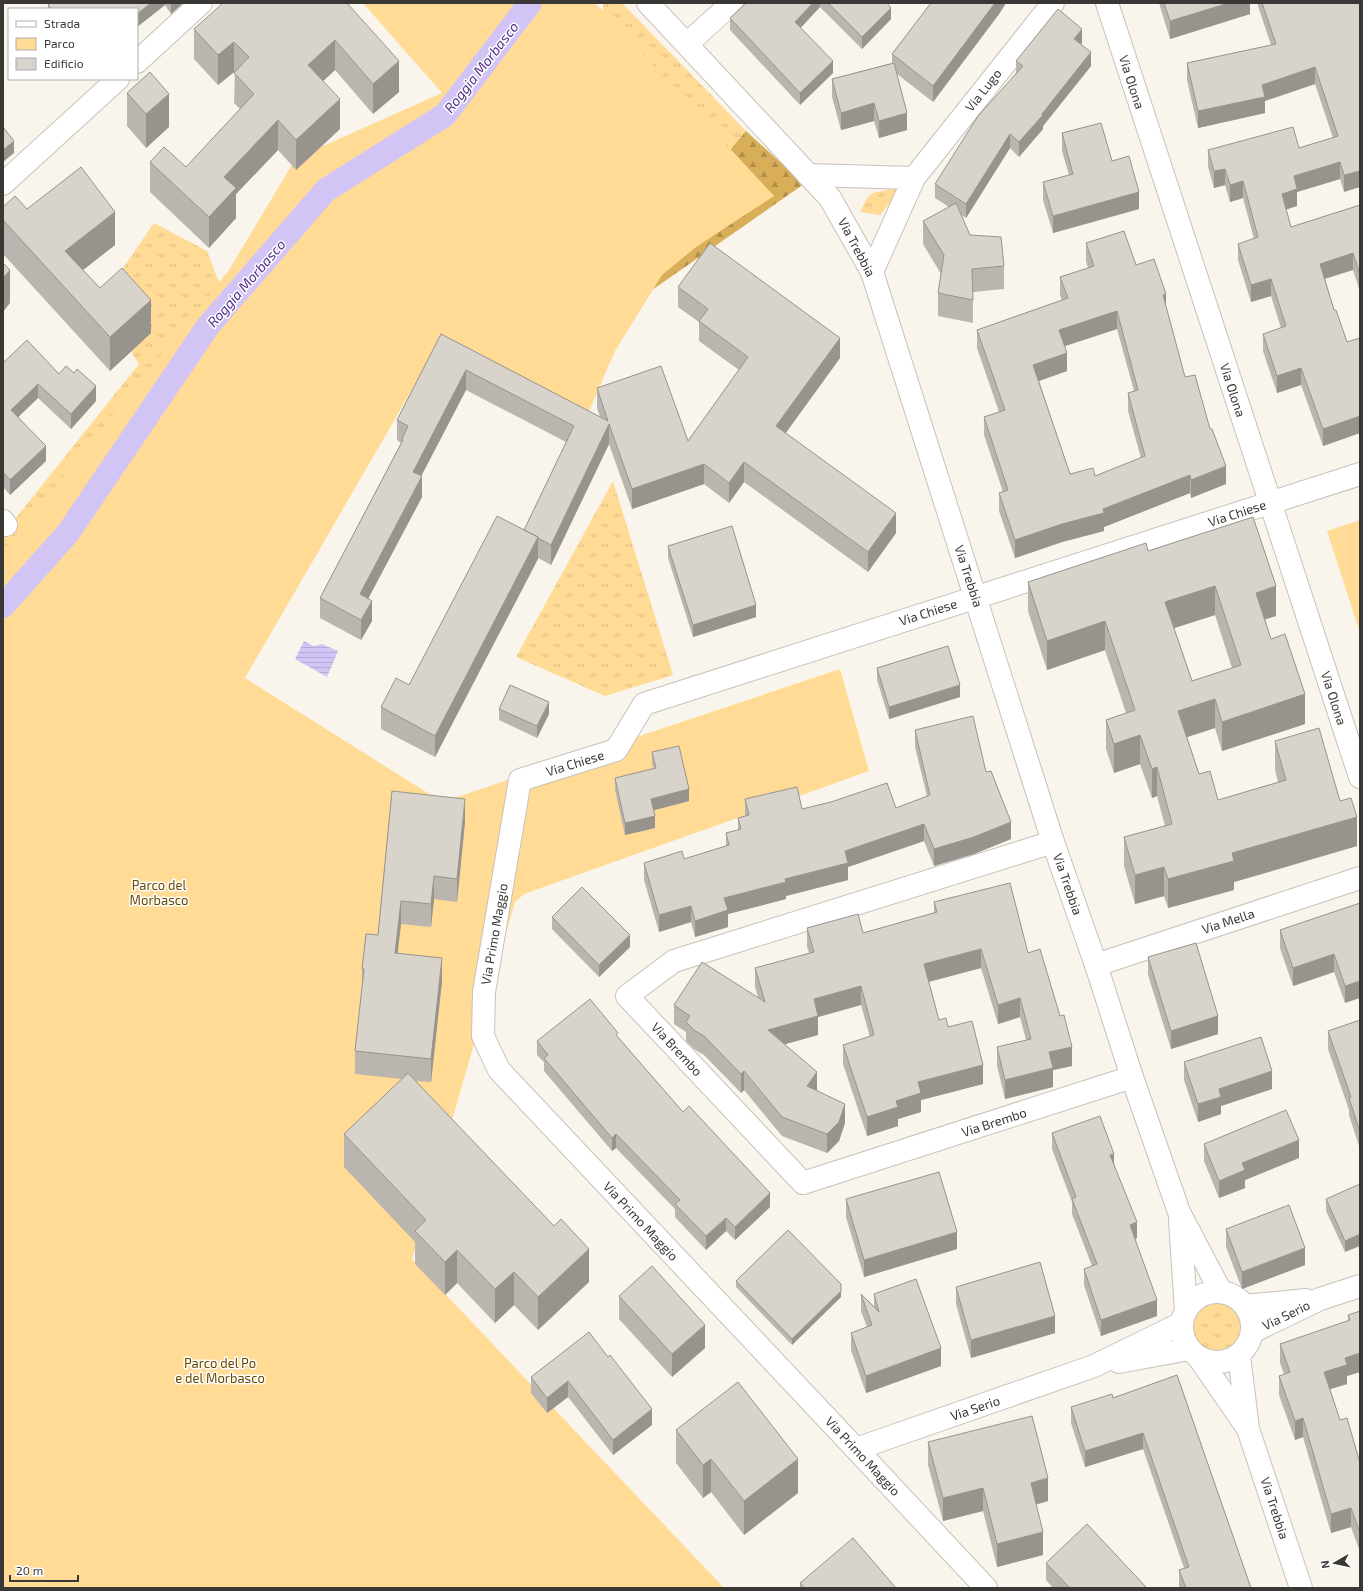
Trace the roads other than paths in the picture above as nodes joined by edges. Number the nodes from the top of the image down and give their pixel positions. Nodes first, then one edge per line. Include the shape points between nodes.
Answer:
1 (201, 3) edge
2 (648, 3) edge
3 (732, 3) edge
4 (1053, 3) edge
5 (1107, 3) edge
6 (687, 44) junction
7 (138, 61) edge
8 (117, 80) edge
9 (808, 174) junction
10 (914, 178) junction
11 (3, 184) edge
12 (872, 272) junction
13 (1360, 474) edge
14 (1270, 502) junction
15 (976, 597) junction
16 (1360, 776) edge
17 (520, 780) joint
18 (1053, 842) junction
19 (1360, 878) edge
20 (1096, 965) junction
21 (1132, 1077) junction
22 (1179, 1212) junction
23 (1360, 1286) edge
24 (1221, 1292) junction
25 (1320, 1299) junction
26 (1245, 1306) junction
27 (1184, 1316) junction
28 (1252, 1332) junction
29 (1194, 1353) junction
30 (1239, 1355) junction
31 (1094, 1366) junction
32 (1248, 1429) junction
33 (856, 1449) junction
34 (986, 1588) edge
35 (1301, 1588) edge

1 - 7 street
2 - 6 street, Via Trebbia
3 - 6 street
4 - 10 street, Via Lugo
5 - 14 street, Via Olona
6 - 9 street, Via Trebbia
8 - 11 street
9 - 10 street
9 - 12 street, Via Trebbia via 830,198
10 - 12 street, Via Lugo
12 - 15 street, Via Trebbia
13 - 14 street, Via Chiese
14 - 15 street, Via Chiese
14 - 16 street, Via Olona
15 - 17 street, Via Chiese via 644,704 616,750
15 - 18 street, Via Trebbia
17 - 33 street, Via Primo Maggio via 484,992 483,1036 499,1070
18 - 20 street, Via Trebbia
18 - 21 street, Via Brembo via 674,961 627,996 804,1183
19 - 20 street, Via Mella
20 - 21 street, Via Trebbia
21 - 22 street, Via Trebbia
22 - 24 street, Via Trebbia
22 - 27 street, Via Trebbia
23 - 25 street, Via Serio
24 - 26 street via 1230,1294
24 - 27 street via 1201,1296 1193,1302
25 - 26 street, Via Serio
25 - 28 street, Via Serio
26 - 28 street via 1252,1322
27 - 29 street via 1184,1341
27 - 31 street, Via Serio
28 - 30 street via 1250,1341
29 - 30 street via 1209,1362 1220,1363
29 - 31 street, Via Serio
29 - 32 street, Via Trebbia
30 - 32 street, Via Trebbia
31 - 33 street, Via Serio
32 - 35 street, Via Trebbia
33 - 34 street, Via Primo Maggio

